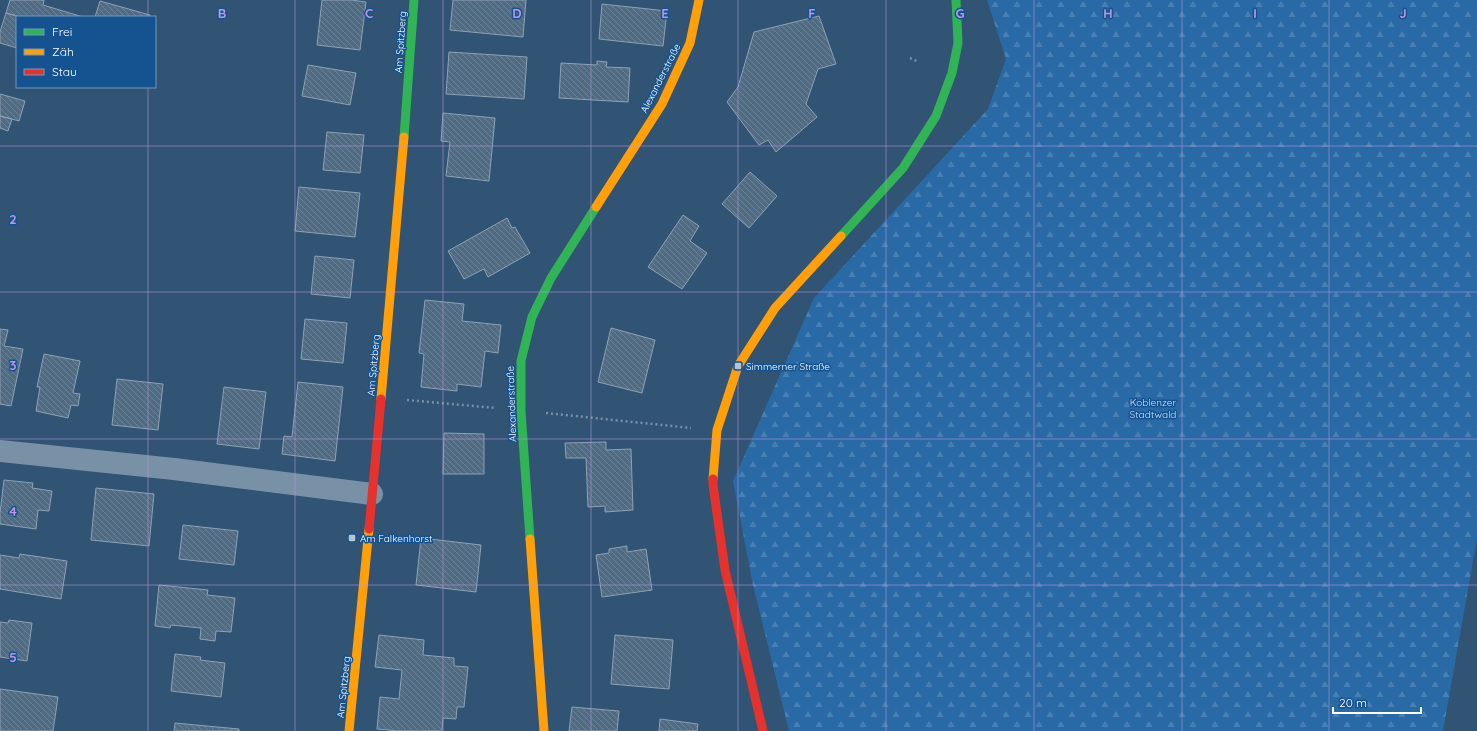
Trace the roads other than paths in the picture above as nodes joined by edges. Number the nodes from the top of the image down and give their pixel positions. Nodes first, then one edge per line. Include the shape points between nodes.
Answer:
1 (414, 0) edge
2 (699, 0) edge
3 (956, 0) edge
4 (0, 451) edge
5 (372, 494) junction
6 (350, 731) edge
7 (544, 731) edge
8 (763, 731) edge

1 - 5 street, Am Spitzberg
2 - 7 street, Alexanderstraße via 690,43 662,104 551,278 532,317 521,361 521,410
3 - 8 street via 958,43 952,73 936,116 903,168 775,308 738,366 717,430 713,485 725,570
4 - 5 street via 174,469
5 - 6 street, Am Spitzberg

